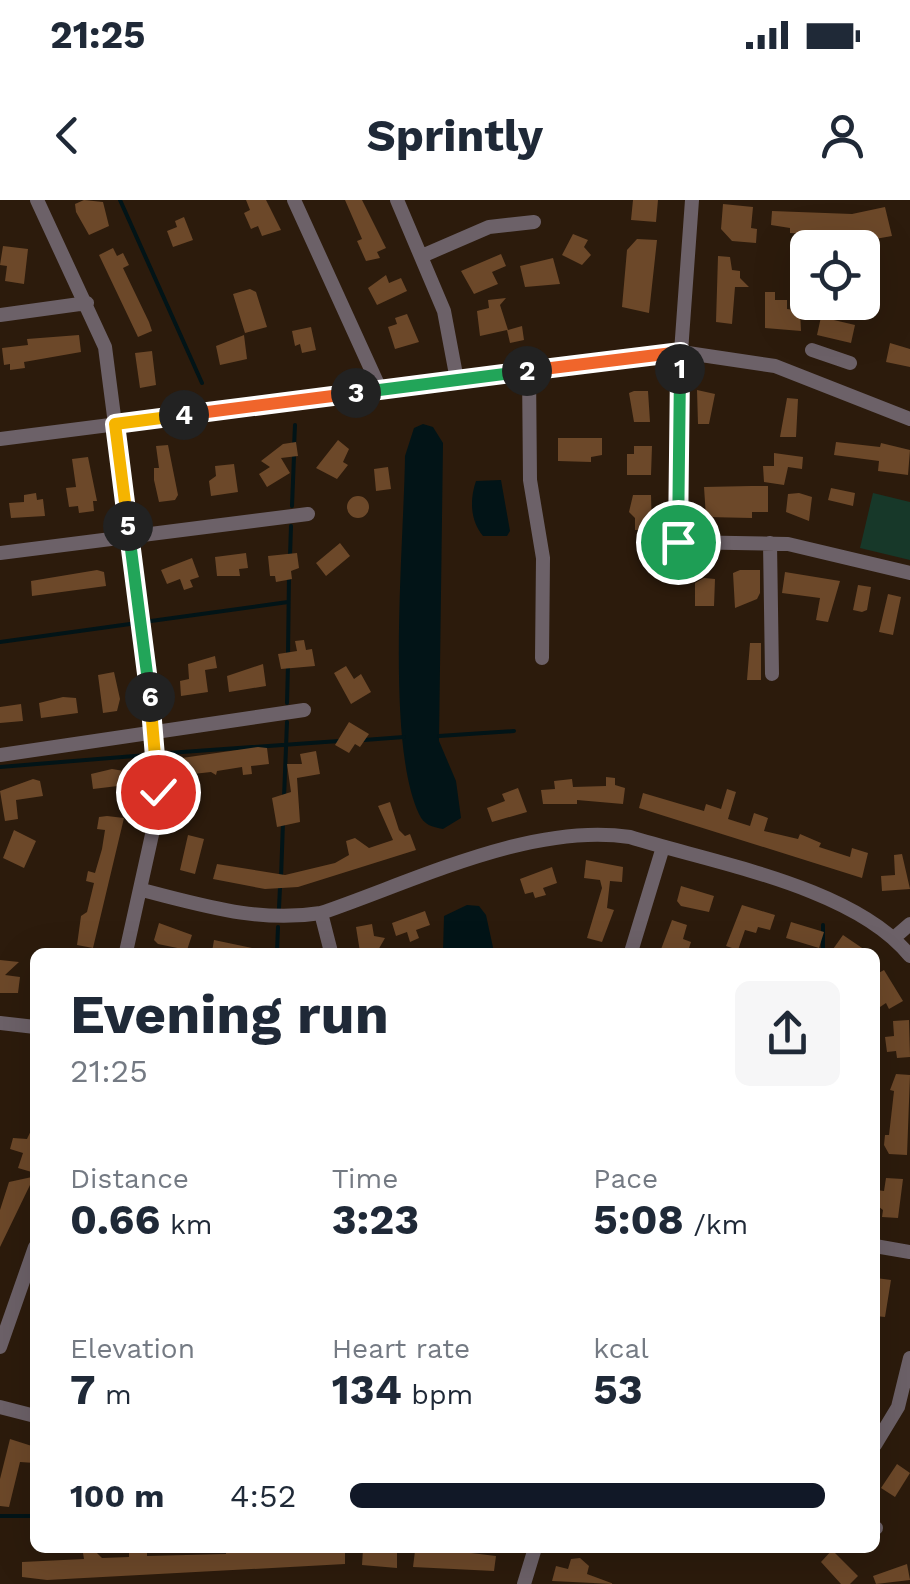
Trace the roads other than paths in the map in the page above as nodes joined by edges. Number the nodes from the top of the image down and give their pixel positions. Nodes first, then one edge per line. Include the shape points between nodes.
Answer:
1 (36, 200) edge
2 (294, 200) edge
3 (397, 200) edge
4 (692, 200) edge
5 (534, 222) dead end
6 (422, 256) junction
7 (87, 304) junction
8 (0, 315) edge
9 (812, 350) dead end
10 (681, 352) junction
11 (833, 358) junction
12 (850, 364) dead end
13 (529, 370) junction
14 (457, 380) junction
15 (825, 383) junction
16 (380, 389) junction
17 (910, 419) edge
18 (115, 424) junction
19 (0, 439) edge
20 (308, 514) dead end
21 (129, 536) junction
22 (678, 542) junction
23 (770, 543) junction
24 (0, 553) edge
25 (678, 564) dead end
26 (910, 573) edge
27 (542, 658) dead end
28 (772, 674) dead end
29 (304, 710) dead end
30 (155, 732) junction
31 (0, 755) edge
32 (664, 847) junction
33 (142, 890) junction
34 (321, 913) junction
35 (910, 924) edge
36 (895, 937) junction
37 (127, 948) edge
38 (330, 948) edge
39 (632, 948) edge
40 (910, 956) edge
41 (0, 1023) edge
42 (30, 1026) edge
43 (880, 1247) edge
44 (910, 1252) edge
45 (30, 1262) edge
46 (0, 1347) edge
47 (910, 1358) edge
48 (0, 1407) edge
49 (30, 1415) edge
50 (880, 1438) edge
51 (533, 1553) edge
52 (524, 1584) edge

1 - 7 street
2 - 16 street
3 - 6 street
4 - 10 street
5 - 6 street via 488,227
6 - 14 street via 444,311
7 - 8 street
7 - 18 street via 105,347
9 - 11 street
10 - 13 street
10 - 15 street via 746,358
10 - 22 street
11 - 12 street
11 - 15 street
13 - 14 street
13 - 27 street via 530,480 543,558
14 - 16 street
15 - 17 street
16 - 18 street
18 - 19 street
18 - 21 street
20 - 21 street
21 - 24 street
21 - 30 street
22 - 23 street
22 - 25 street
23 - 26 street
23 - 28 street
29 - 30 street
30 - 31 street
30 - 33 street via 157,812
32 - 34 street via 601,832 556,834
32 - 36 street via 833,900
32 - 39 street
33 - 34 street via 246,915
33 - 37 street
34 - 38 street
35 - 36 street
36 - 40 street
41 - 42 street
43 - 44 street
45 - 46 street
47 - 50 street via 898,1407
48 - 49 street
51 - 52 street

